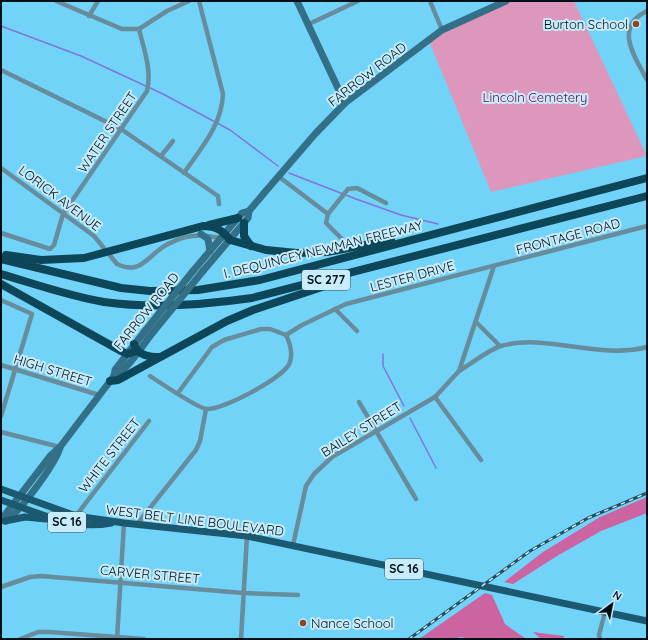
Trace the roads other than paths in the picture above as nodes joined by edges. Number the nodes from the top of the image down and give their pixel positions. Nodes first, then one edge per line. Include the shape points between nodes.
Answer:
1 (56, 1) edge
2 (98, 1) edge
3 (189, 1) edge
4 (199, 1) edge
5 (297, 1) edge
6 (358, 1) edge
7 (430, 1) edge
8 (506, 1) edge
9 (647, 11) edge
10 (90, 16) junction
11 (308, 24) junction
12 (139, 29) junction
13 (442, 30) junction
14 (1, 70) edge
15 (647, 80) edge
16 (345, 103) junction
17 (121, 129) junction
18 (172, 141) dead end
19 (161, 156) junction
20 (1, 168) edge
21 (184, 173) junction
22 (278, 176) junction
23 (647, 178) edge
24 (647, 196) edge
25 (386, 203) dead end
26 (219, 204) dead end
27 (63, 214) junction
28 (328, 214) junction
29 (241, 220) junction
30 (647, 226) edge
31 (202, 230) junction
32 (1, 233) edge
33 (429, 235) junction
34 (225, 237) junction
35 (342, 240) dead end
36 (251, 246) junction
37 (210, 251) junction
38 (108, 252) junction
39 (1, 254) edge
40 (421, 256) junction
41 (1, 258) edge
42 (494, 266) junction
43 (1, 274) edge
44 (1, 284) edge
45 (1, 300) edge
46 (335, 309) junction
47 (476, 322) junction
48 (357, 331) dead end
49 (286, 335) junction
50 (500, 346) junction
51 (647, 347) edge
52 (136, 348) junction
53 (127, 354) junction
54 (159, 357) junction
55 (1, 365) edge
56 (14, 369) junction
57 (459, 371) junction
58 (150, 376) dead end
59 (112, 378) junction
60 (178, 393) junction
61 (99, 395) junction
62 (435, 397) junction
63 (358, 402) dead end
64 (206, 409) junction
65 (1, 416) edge
66 (150, 420) dead end
67 (375, 431) junction
68 (1, 432) edge
69 (60, 448) junction
70 (481, 460) dead end
71 (1, 489) edge
72 (23, 498) junction
73 (416, 499) dead end
74 (1, 500) edge
75 (16, 506) junction
76 (76, 516) junction
77 (52, 518) junction
78 (2, 522) edge
79 (71, 523) junction
80 (120, 523) junction
81 (138, 523) junction
82 (247, 536) junction
83 (293, 545) junction
84 (121, 582) junction
85 (1, 587) edge
86 (243, 593) junction
87 (298, 595) dead end
88 (605, 612) junction
89 (647, 621) edge
90 (117, 638) edge
91 (20, 639) edge
92 (144, 639) edge
93 (241, 639) edge
94 (600, 639) edge

1 - 10 street
2 - 10 street
3 - 12 street via 167,11
4 - 21 street via 223,94 223,108 219,120
5 - 11 main road
6 - 11 street
7 - 13 street
8 - 13 main road, FARROW ROAD
9 - 15 street via 636,17 630,26 628,41
10 - 12 street via 122,29
11 - 16 main road
12 - 17 street, WATER STREET via 150,82 147,91
13 - 16 main road, FARROW ROAD
14 - 17 street
16 - 22 main road, FARROW ROAD
17 - 19 street
17 - 27 street, WATER STREET
18 - 19 street
19 - 21 street
20 - 27 street, LORICK AVENUE
21 - 26 street via 218,196
22 - 28 street
22 - 29 main road, FARROW ROAD via 249,212 242,214
23 - 33 highway, I. DEQUINCEY NEWMAN FREEWAY / SC 277
24 - 40 highway, SC 277
25 - 28 street via 357,188 348,189
27 - 32 street, WATER STREET via 54,245 50,249
27 - 38 street, LORICK AVENUE via 94,236
28 - 35 street via 326,223
29 - 31 highway
29 - 34 main road, FARROW ROAD
29 - 36 highway via 244,236
30 - 42 street, FRONTAGE ROAD
31 - 34 highway via 217,227
31 - 37 main road via 208,239
31 - 38 highway
31 - 38 street, LORICK AVENUE via 169,243 137,267 129,268 117,264
33 - 36 highway via 310,253 283,253
33 - 41 highway, I. DEQUINCEY NEWMAN FREEWAY / SC 277 via 260,280 198,290 150,291 121,288
34 - 36 highway
34 - 37 main road, FARROW ROAD
34 - 52 main road, FARROW ROAD, bridge via 204,271 154,331
37 - 52 main road, FARROW ROAD, bridge via 145,331
38 - 39 highway via 58,261
40 - 43 highway, SC 277 via 252,298 184,306 103,302
40 - 54 highway via 253,310 226,321
42 - 46 street, LESTER DRIVE
42 - 47 street, BAILEY STREET
44 - 53 highway
45 - 56 street via 32,314
46 - 48 street
46 - 49 street
47 - 50 street
47 - 57 street, BAILEY STREET
49 - 60 street via 270,329 261,329 224,340 212,347
49 - 64 street via 292,350 288,367 276,378 241,397
50 - 51 street, BAILEY STREET via 523,342 610,351 631,351
50 - 57 street, BAILEY STREET
52 - 53 highway
52 - 54 highway via 150,357
52 - 59 main road, FARROW ROAD via 119,374
53 - 59 main road, FARROW ROAD
54 - 59 highway via 118,380
55 - 56 street, HIGH STREET
56 - 61 street, HIGH STREET
56 - 65 street
57 - 62 street, BAILEY STREET
58 - 60 street
59 - 61 main road, FARROW ROAD
60 - 64 street
61 - 69 main road, FARROW ROAD
62 - 67 street, BAILEY STREET
62 - 70 street
63 - 67 street
64 - 81 street via 196,450
66 - 76 street, WHITE STREET
67 - 73 street
67 - 83 street, BAILEY STREET via 332,457 314,474 306,486
68 - 69 street
69 - 72 main road, FARROW ROAD via 56,458
71 - 72 main road, WEST BELT LINE BOULEVARD / SC 16
72 - 75 main road, FARROW ROAD
72 - 76 main road, WEST BELT LINE BOULEVARD / SC 16
74 - 75 main road, SC 16
75 - 77 main road, SC 16
75 - 78 main road, FARROW ROAD
76 - 79 street, WHITE STREET
76 - 80 main road, WEST BELT LINE BOULEVARD / SC 16
77 - 78 main road via 25,517
77 - 79 main road, SC 16
79 - 80 main road, SC 16 via 100,526
80 - 81 main road, WEST BELT LINE BOULEVARD / SC 16
80 - 84 street
81 - 82 main road, WEST BELT LINE BOULEVARD / SC 16
82 - 83 main road, WEST BELT LINE BOULEVARD / SC 16
82 - 86 street
83 - 88 main road, WEST BELT LINE BOULEVARD / SC 16
84 - 85 street, CARVER STREET via 41,576
84 - 86 street, CARVER STREET
84 - 90 street
86 - 87 street, CARVER STREET
86 - 93 street
88 - 89 main road, WEST BELT LINE BOULEVARD / SC 16
88 - 94 street
90 - 91 street via 38,632
90 - 92 street

